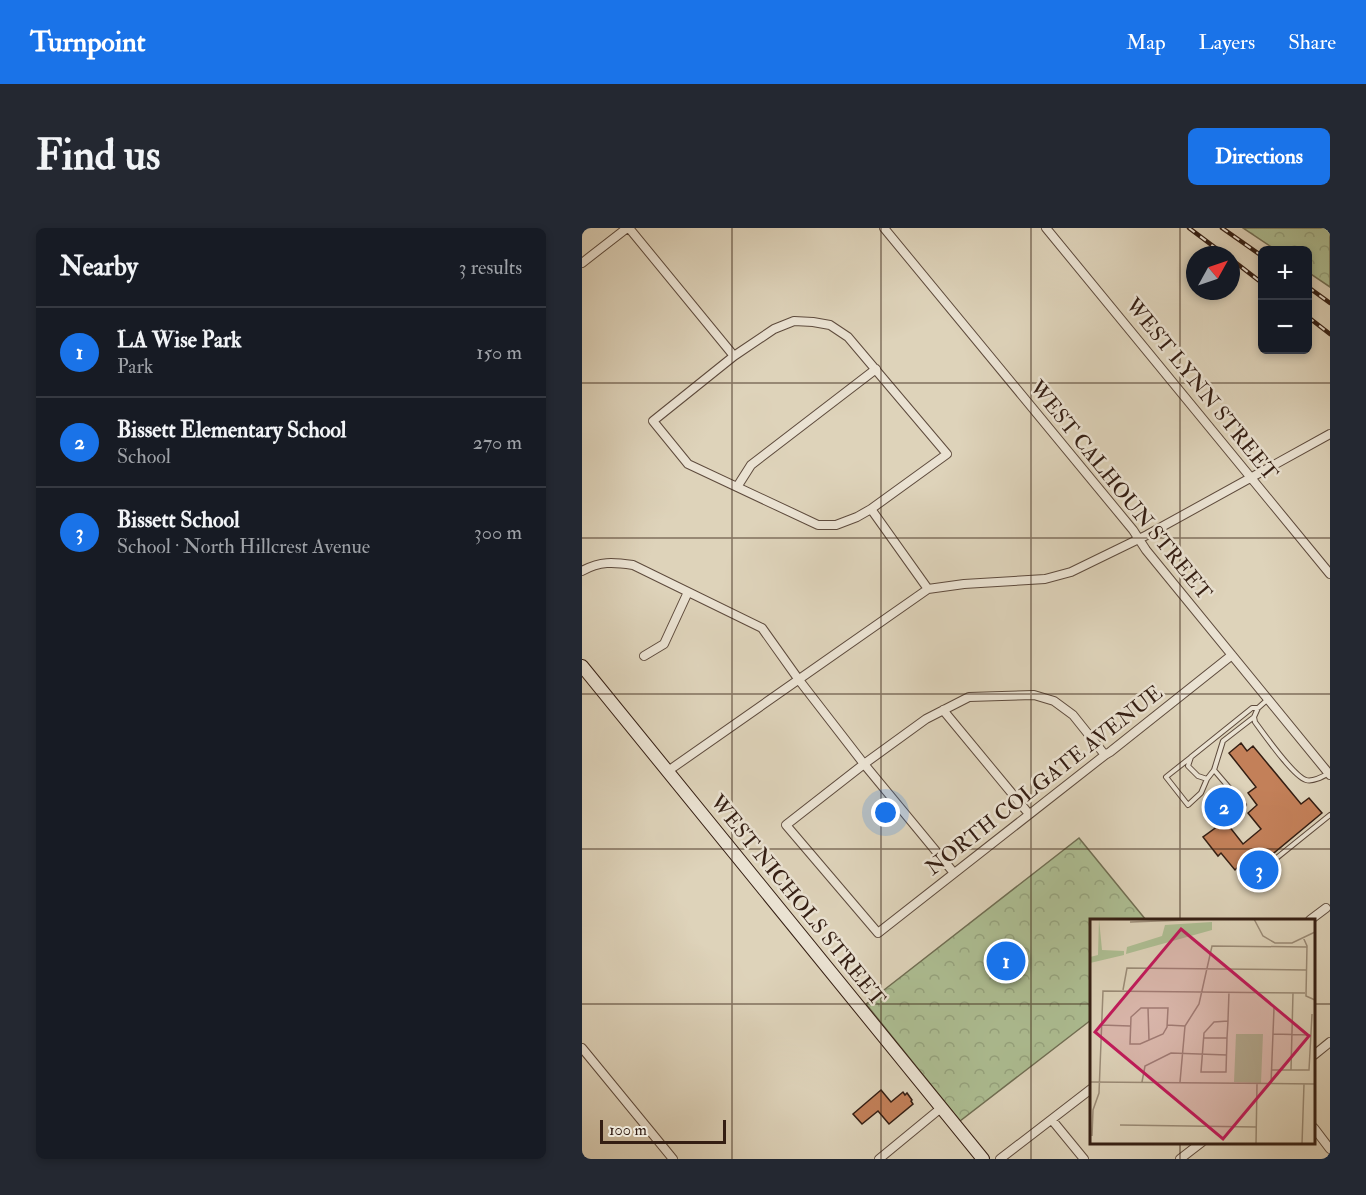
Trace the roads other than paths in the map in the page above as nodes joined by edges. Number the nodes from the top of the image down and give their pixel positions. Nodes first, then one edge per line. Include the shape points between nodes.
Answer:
1 (628, 228) edge
2 (884, 228) edge
3 (1046, 228) edge
4 (582, 263) edge
5 (734, 356) junction
6 (876, 369) junction
7 (1330, 434) edge
8 (1252, 478) junction
9 (737, 487) junction
10 (871, 509) junction
11 (1139, 539) junction
12 (582, 571) edge
13 (1330, 574) edge
14 (928, 590) junction
15 (688, 592) junction
16 (1232, 655) junction
17 (644, 656) dead end
18 (582, 666) edge
19 (798, 680) junction
20 (1268, 699) junction
21 (1258, 708) junction
22 (943, 710) junction
23 (1254, 717) junction
24 (1105, 755) junction
25 (1191, 757) junction
26 (864, 764) junction
27 (1214, 770) junction
28 (668, 771) junction
29 (1329, 774) edge
30 (1207, 779) junction
31 (1244, 805) dead end
32 (1029, 814) junction
33 (1330, 815) edge
34 (954, 873) junction
35 (1248, 881) dead end
36 (1326, 908) dead end
37 (1312, 919) edge
38 (1330, 1042) edge
39 (582, 1048) edge
40 (1315, 1054) edge
41 (1090, 1091) edge
42 (941, 1108) junction
43 (1052, 1120) junction
44 (1315, 1129) edge
45 (1201, 1144) edge
46 (1330, 1149) edge
47 (673, 1159) edge
48 (879, 1159) edge
49 (983, 1159) edge
50 (1000, 1159) edge
51 (1084, 1159) edge
52 (1180, 1159) edge

1 - 4 street
1 - 5 street
2 - 11 street, WEST CALHOUN STREET
3 - 8 street, WEST LYNN STREET
5 - 6 street via 774,329 794,321 813,322 830,325 848,337
5 - 9 street via 652,421 688,464
6 - 9 street via 751,465
6 - 10 street via 948,454
7 - 8 street
8 - 11 street
8 - 13 street, WEST LYNN STREET
9 - 10 street via 818,525 836,525
10 - 14 street
11 - 14 street via 1054,577
11 - 16 street, WEST CALHOUN STREET
12 - 15 street via 603,563 633,565
14 - 19 street
15 - 17 street via 664,644
15 - 19 street via 762,628
16 - 20 street, WEST CALHOUN STREET
16 - 24 street, NORTH COLGATE AVENUE
18 - 28 street, WEST NICHOLS STREET
19 - 26 street
19 - 28 street
20 - 21 lane
20 - 29 street, WEST CALHOUN STREET
21 - 23 lane
21 - 25 lane via 1252,708
22 - 24 street via 969,697 1034,695 1054,701 1073,715
22 - 26 street
22 - 32 street
23 - 27 lane via 1222,741
23 - 29 lane via 1295,773 1306,780
24 - 32 street, NORTH COLGATE AVENUE
25 - 30 lane via 1188,766
25 - 30 lane via 1166,777 1188,806 1201,794
26 - 34 street
26 - 34 street, NORTH COLGATE AVENUE via 786,825 878,933
27 - 30 lane
27 - 31 lane
28 - 42 street, WEST NICHOLS STREET
32 - 34 street, NORTH COLGATE AVENUE
33 - 35 lane
36 - 37 street
38 - 40 street
39 - 47 street
41 - 43 street
42 - 48 street
42 - 49 street, WEST NICHOLS STREET
43 - 50 street
43 - 51 street
44 - 46 street
45 - 52 street

